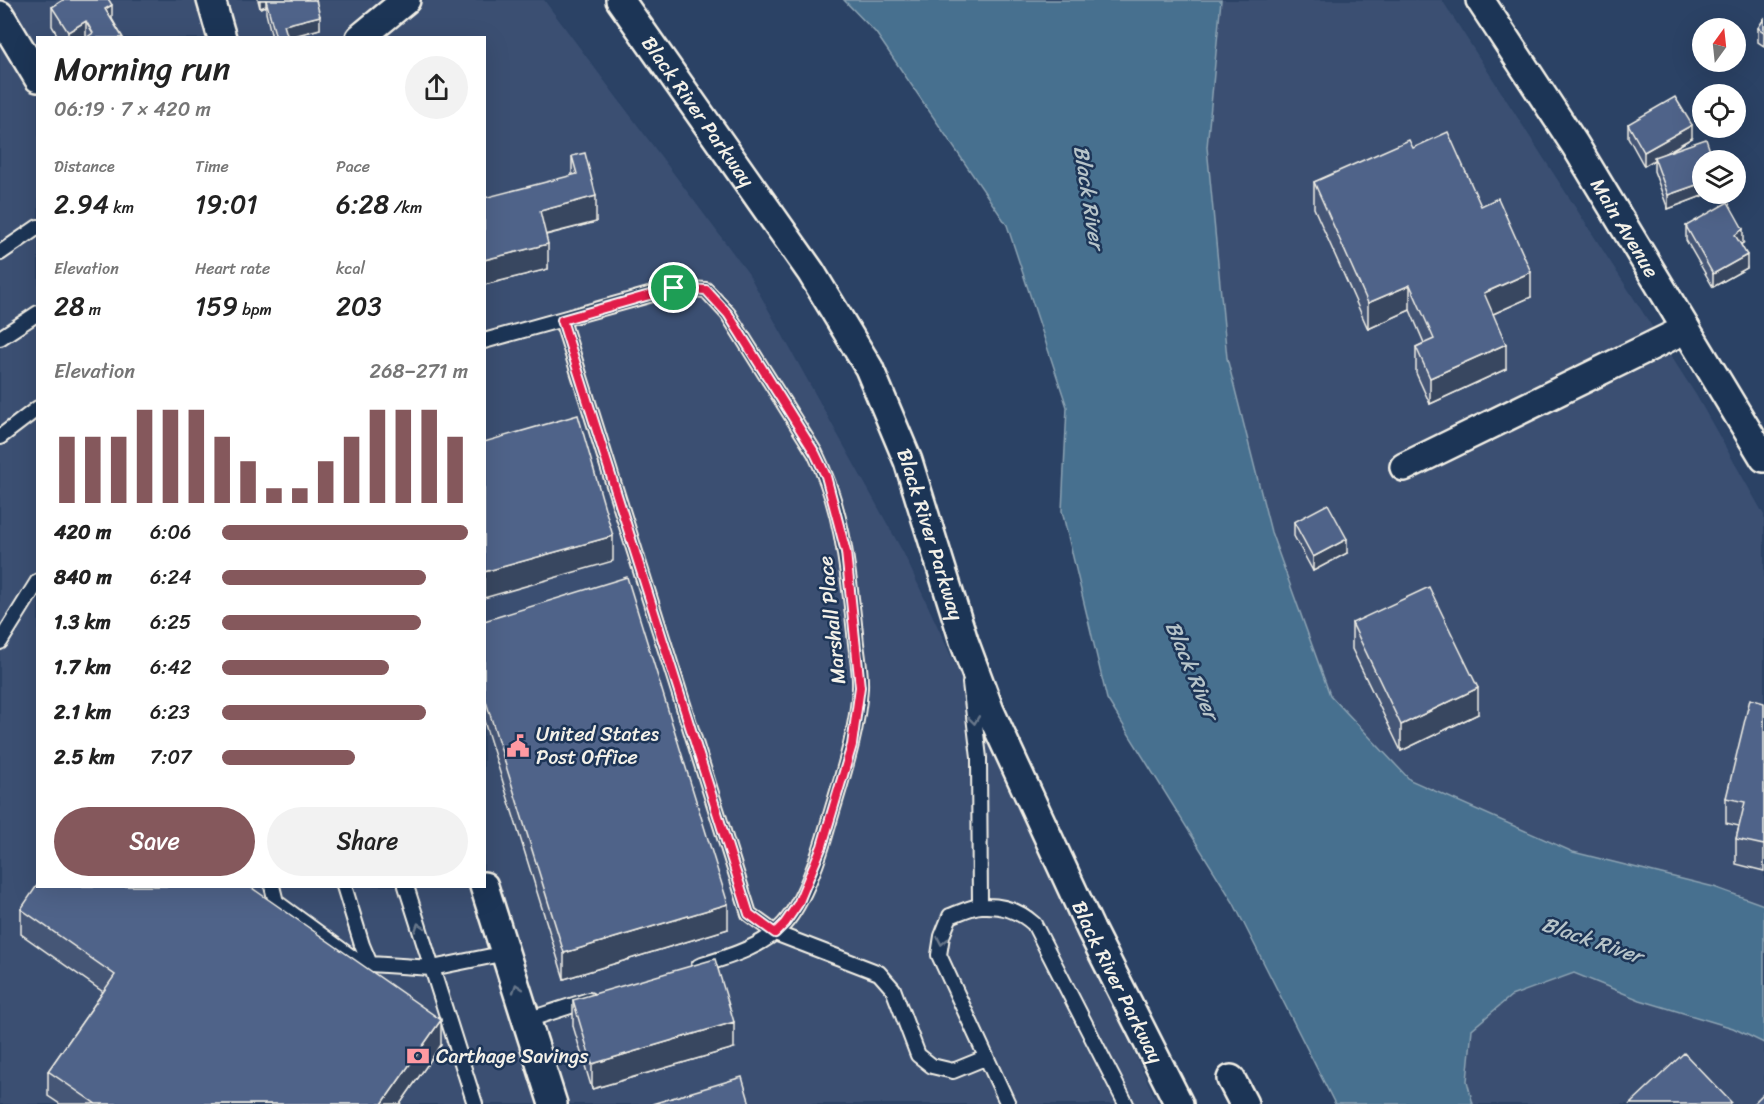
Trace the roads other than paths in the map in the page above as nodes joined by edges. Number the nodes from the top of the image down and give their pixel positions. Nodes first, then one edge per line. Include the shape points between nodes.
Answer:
1 (211, 0) edge
2 (406, 0) edge
3 (620, 0) edge
4 (1480, 0) edge
5 (0, 15) edge
6 (221, 36) edge
7 (362, 36) edge
8 (36, 75) edge
9 (36, 228) edge
10 (0, 253) edge
11 (36, 314) edge
12 (562, 320) junction
13 (1686, 329) junction
14 (0, 338) edge
15 (486, 340) edge
16 (36, 410) edge
17 (0, 437) edge
18 (1764, 458) edge
19 (1404, 467) dead end
20 (36, 584) edge
21 (964, 641) junction
22 (0, 642) edge
23 (272, 888) edge
24 (345, 888) edge
25 (407, 888) edge
26 (485, 888) edge
27 (980, 905) junction
28 (775, 933) junction
29 (506, 953) junction
30 (370, 964) junction
31 (432, 969) junction
32 (684, 971) edge
33 (599, 998) edge
34 (527, 1020) junction
35 (986, 1058) junction
36 (1231, 1079) dead end
37 (475, 1104) edge
38 (553, 1104) edge
39 (1008, 1104) edge
40 (1126, 1104) edge
41 (1179, 1104) edge
42 (1244, 1104) edge

1 - 6 street
2 - 7 street
3 - 21 street, Black River Parkway via 811,272 869,368 908,461
4 - 13 street, Main Avenue via 1575,145
5 - 8 street
9 - 10 lane
11 - 14 lane
12 - 15 lane, Marshall Place
12 - 28 lane via 749,914
12 - 28 lane, Marshall Place via 674,288 706,290 728,314 826,476 846,552 860,687 852,745 822,846 798,904
13 - 18 street, Main Avenue
13 - 19 street
16 - 17 lane
20 - 22 lane
21 -> 27 lane via 979,758
21 - 41 street, Black River Parkway via 1023,784
23 - 30 lane via 276,902 354,959
24 - 30 lane
31 -> 25 lane
26 - 29 street
27 -> 35 lane via 950,916 939,955
27 - 40 lane via 1010,909 1034,924
28 - 32 lane, Marshall Place via 738,954
28 - 35 lane via 879,973 893,989 918,1054 932,1066 953,1071
29 - 31 lane
34 -> 29 street
30 - 31 lane
31 - 37 lane
33 - 34 lane
34 - 38 street
35 - 39 lane
36 - 42 street

